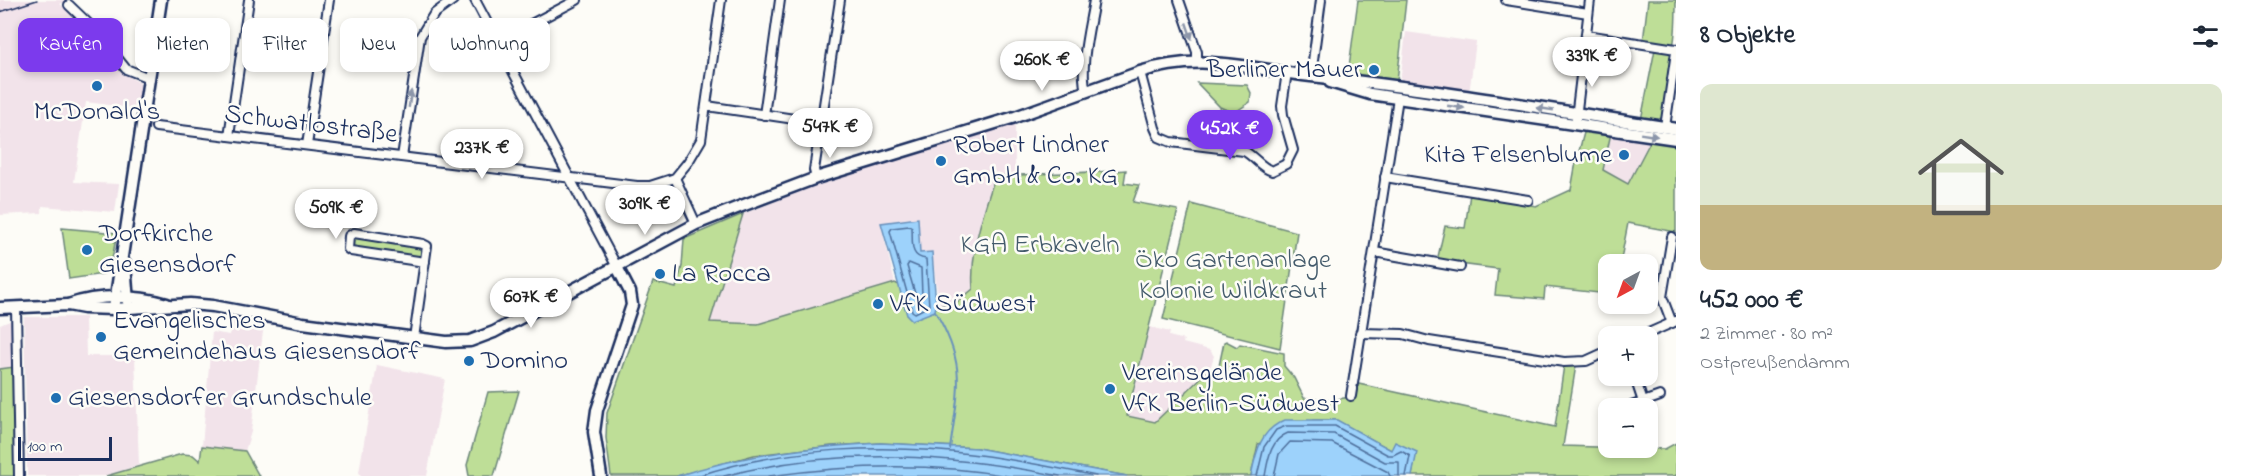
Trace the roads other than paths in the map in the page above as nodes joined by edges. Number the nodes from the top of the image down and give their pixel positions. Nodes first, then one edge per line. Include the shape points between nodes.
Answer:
1 (161, 0) edge
2 (249, 0) edge
3 (329, 0) edge
4 (453, 0) edge
5 (475, 0) edge
6 (577, 0) edge
7 (721, 0) edge
8 (780, 0) edge
9 (840, 0) edge
10 (1094, 0) edge
11 (1179, 0) edge
12 (1321, 0) edge
13 (1506, 0) edge
14 (1590, 0) edge
15 (69, 5) dead end
16 (1588, 13) junction
17 (484, 18) edge
18 (543, 18) edge
19 (1586, 35) junction
20 (1676, 51) edge
21 (1197, 62) junction
22 (513, 72) edge
23 (1140, 72) junction
24 (1287, 72) junction
25 (1311, 76) junction
26 (149, 78) junction
27 (1086, 91) junction
28 (1398, 93) junction
29 (707, 106) junction
30 (764, 115) junction
31 (1575, 119) junction
32 (821, 123) junction
33 (156, 127) dead end
34 (1670, 128) edge
35 (229, 136) junction
36 (1676, 140) edge
37 (307, 145) junction
38 (402, 157) junction
39 (1385, 177) junction
40 (568, 178) junction
41 (675, 178) junction
42 (816, 178) junction
43 (1528, 200) dead end
44 (696, 224) junction
45 (1672, 237) dead end
46 (124, 251) junction
47 (1374, 252) junction
48 (425, 262) junction
49 (617, 267) junction
50 (1461, 267) dead end
51 (128, 303) junction
52 (114, 304) junction
53 (16, 307) junction
54 (0, 308) edge
55 (1674, 322) edge
56 (1658, 329) edge
57 (1360, 333) junction
58 (414, 338) junction
59 (1598, 356) edge
60 (1351, 396) dead end
61 (1660, 396) dead end
62 (1654, 398) edge
63 (19, 476) edge
64 (601, 476) edge

1 - 26 main road
2 - 35 street
3 - 37 street
38 -> 4 street via 417,46 434,14
5 - 17 street
6 - 18 street
7 - 29 street
8 - 30 street
9 - 32 street
10 - 27 street
11 -> 21 street
12 - 25 street
13 - 16 street
14 - 16 street
15 - 26 street via 126,69
16 - 19 street
19 - 20 street
19 - 31 street
20 - 34 street
21 - 23 main road
21 - 24 main road
22 - 40 street
23 - 24 street via 1159,137 1244,151 1272,171 1286,164 1293,150 1282,105
23 - 27 main road
24 - 25 main road
25 - 28 main road via 1346,83 1371,94
26 - 46 main road
27 - 42 main road
28 - 31 main road
28 - 39 street
29 - 30 street
29 - 41 street via 701,140
30 - 32 street
31 - 34 main road
31 -> 36 main road
32 - 42 street
33 - 35 street, Schwatlostraße
35 - 37 street, Schwatlostraße
37 - 38 street, Schwatlostraße
38 - 40 street, Schwatlostraße
39 - 43 street
39 - 47 street
40 - 41 street, Schwatlostraße via 637,186
40 - 49 street
41 - 44 street
42 - 44 main road
44 - 49 main road
45 - 55 street via 1662,297
46 - 51 main road
46 - 52 main road
47 - 50 street
47 - 57 street
48 - 48 street via 427,246 423,244 354,233 349,236 351,251
48 - 58 street
49 - 58 main road via 479,338 452,342
49 - 64 main road via 632,305 596,416
51 - 52 main road
51 - 58 main road via 213,306
52 - 53 main road via 84,308 68,304
53 - 54 main road
53 - 63 street
55 - 56 street
57 - 59 street via 1403,334 1564,362 1586,361
57 - 60 street
61 - 62 street

